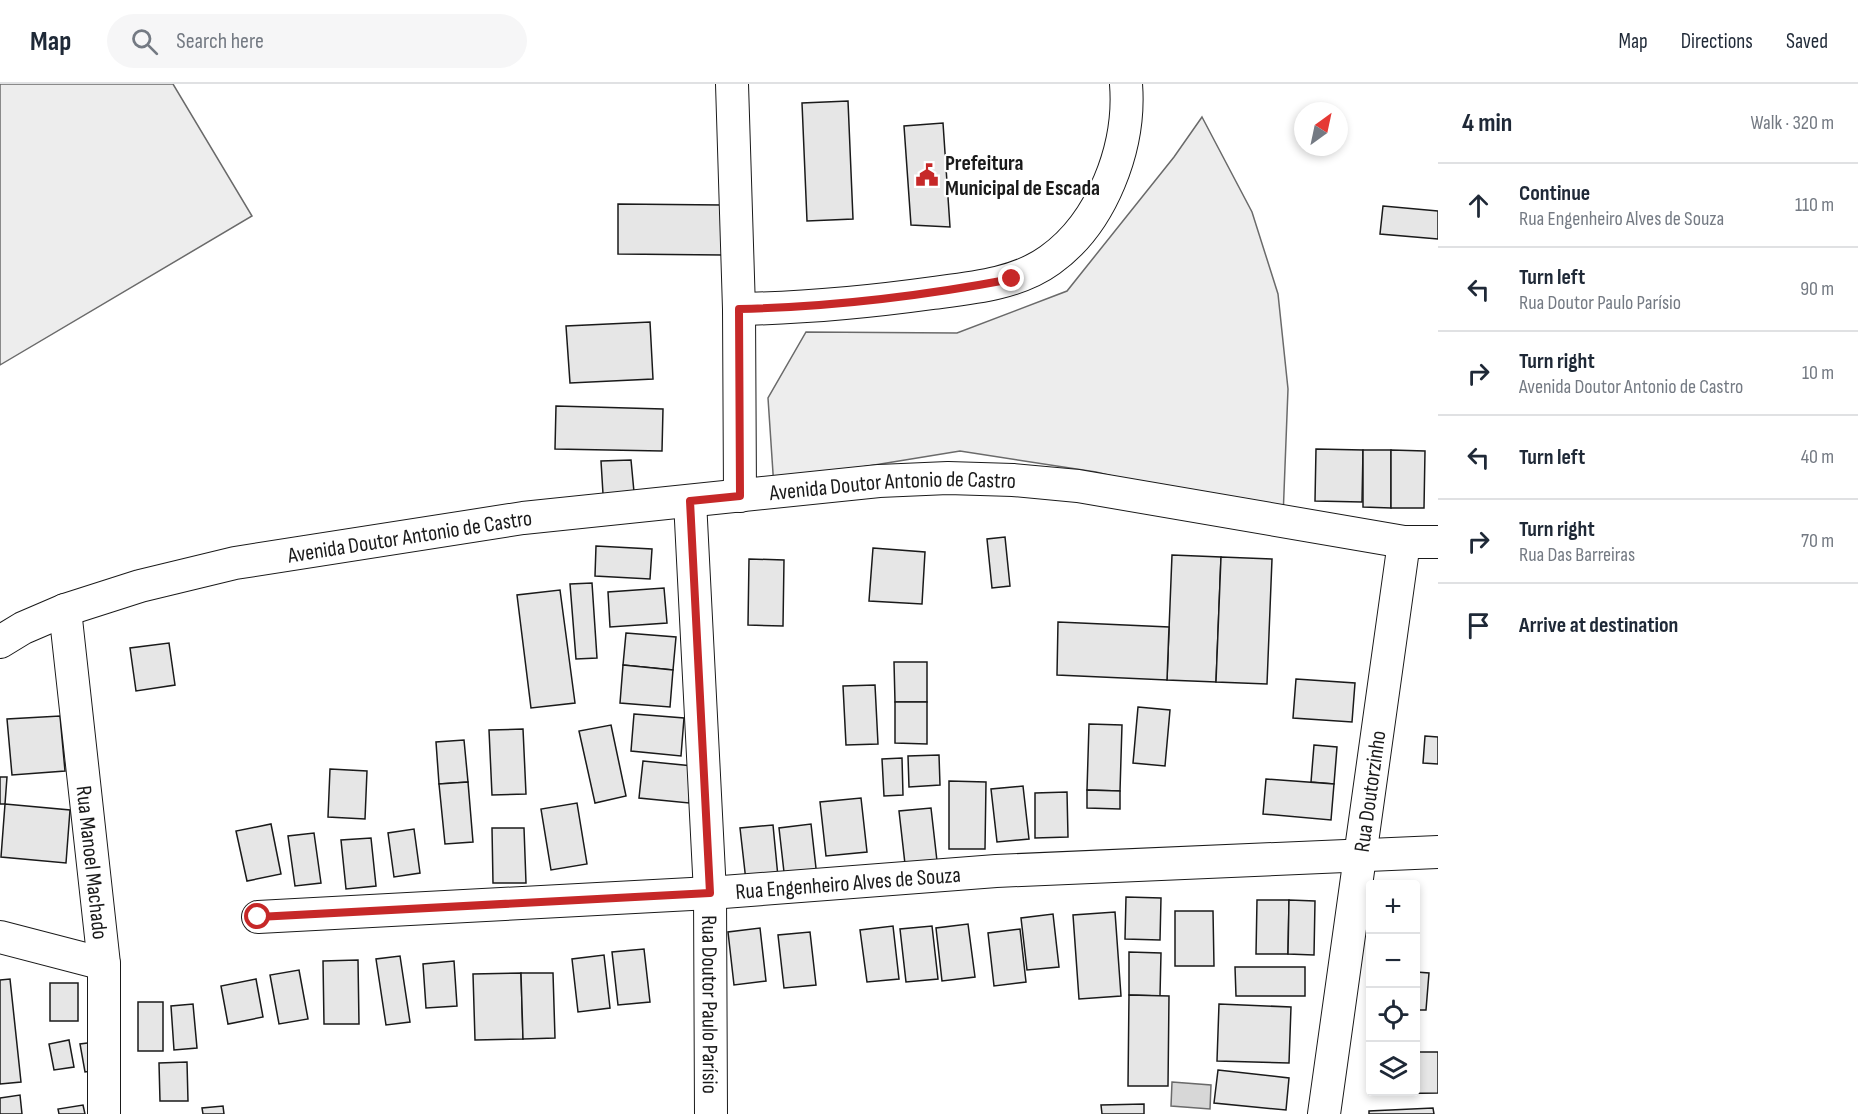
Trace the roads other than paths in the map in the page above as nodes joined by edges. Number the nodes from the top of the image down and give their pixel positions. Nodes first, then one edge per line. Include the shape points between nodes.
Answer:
1 (732, 84) edge
2 (1126, 84) edge
3 (739, 309) junction
4 (740, 496) junction
5 (690, 501) junction
6 (1404, 542) junction
7 (1438, 542) edge
8 (65, 610) junction
9 (0, 642) edge
10 (1438, 852) edge
11 (1360, 855) junction
12 (710, 893) junction
13 (258, 917) dead end
14 (0, 937) edge
15 (104, 964) junction
16 (104, 1114) edge
17 (711, 1114) edge
18 (1324, 1114) edge

1 - 3 street
2 - 3 street via 1121,146 1108,187 1080,231 1050,261 1012,279 959,289 803,308
3 - 4 street
4 - 5 street, Avenida Doutor Antonio de Castro
4 - 6 street, Avenida Doutor Antonio de Castro via 879,482 1013,480 1090,488
5 - 8 street, Avenida Doutor Antonio de Castro via 523,518 234,563 140,586
5 - 12 street, Rua Doutor Paulo Parísio
6 - 7 street, Avenida Doutor Antonio de Castro
6 - 11 street, Rua Doutorzinho
8 - 9 street, Avenida Doutor Antonio de Castro
8 - 15 street, Rua Manoel Machado
10 - 11 street, Rua Engenheiro Alves de Souza
11 - 12 street, Rua Engenheiro Alves de Souza via 996,871
11 - 18 street, Rua Doutorzinho
12 - 13 street, Rua Engenheiro Alves de Souza
12 - 17 street, Rua Doutor Paulo Parísio
14 - 15 street
15 - 16 street, Rua Manoel Machado

